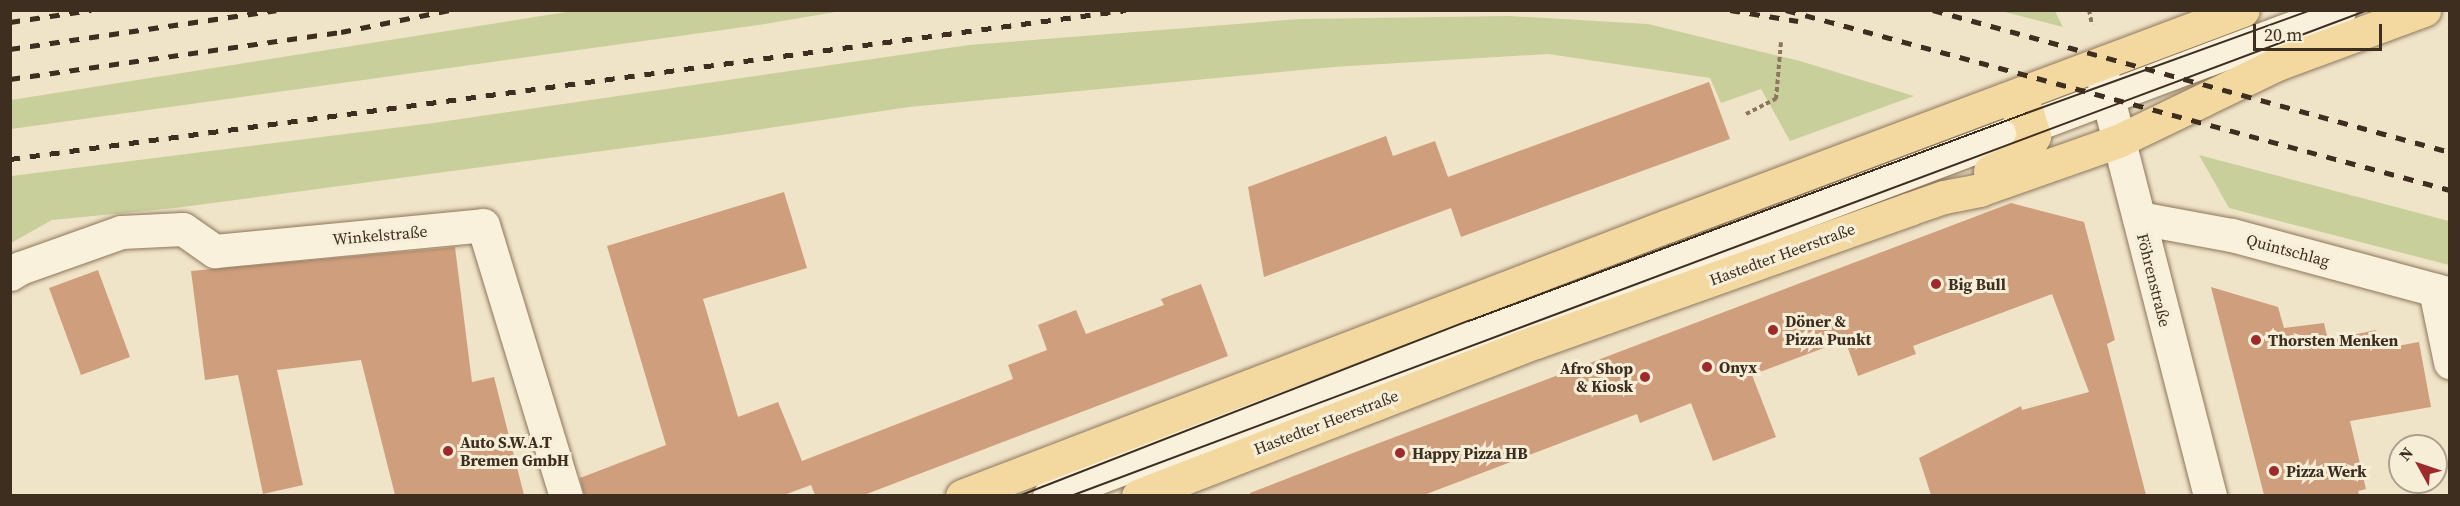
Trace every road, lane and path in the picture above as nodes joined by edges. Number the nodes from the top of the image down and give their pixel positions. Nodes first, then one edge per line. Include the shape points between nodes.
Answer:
1 (2243, 10) edge
2 (2339, 10) edge
3 (2424, 10) edge
4 (1781, 42) dead end
5 (2099, 64) junction
6 (2107, 97) junction
7 (2005, 100) junction
8 (1746, 114) dead end
9 (2032, 124) junction
10 (2118, 141) junction
11 (1979, 190) junction
12 (2139, 218) junction
13 (10, 274) edge
14 (2442, 292) edge
15 (2450, 362) edge
16 (566, 495) edge
17 (962, 495) edge
18 (1049, 495) edge
19 (1138, 495) edge
20 (2210, 495) edge

1 - 5 main road
2 - 6 street
3 - 10 main road, Hastedter Heerstraße via 2277,64
4 - 8 path via 1776,99
5 - 6 street, Föhrenstraße
5 - 7 main road
6 - 9 street
6 - 10 street, Föhrenstraße
7 - 9 main road via 2027,113
7 - 17 main road
9 - 11 main road via 2034,135 2023,156 1984,174
9 - 18 street
10 - 11 main road, Hastedter Heerstraße
10 - 12 street, Föhrenstraße
11 - 19 main road, Hastedter Heerstraße via 1944,197 1547,338
12 - 14 street, Quintschlag via 2232,235
12 - 20 street, Föhrenstraße
13 - 16 street, Winkelstraße via 121,232 183,229 215,251 483,225
14 - 15 street, Quintschlag

